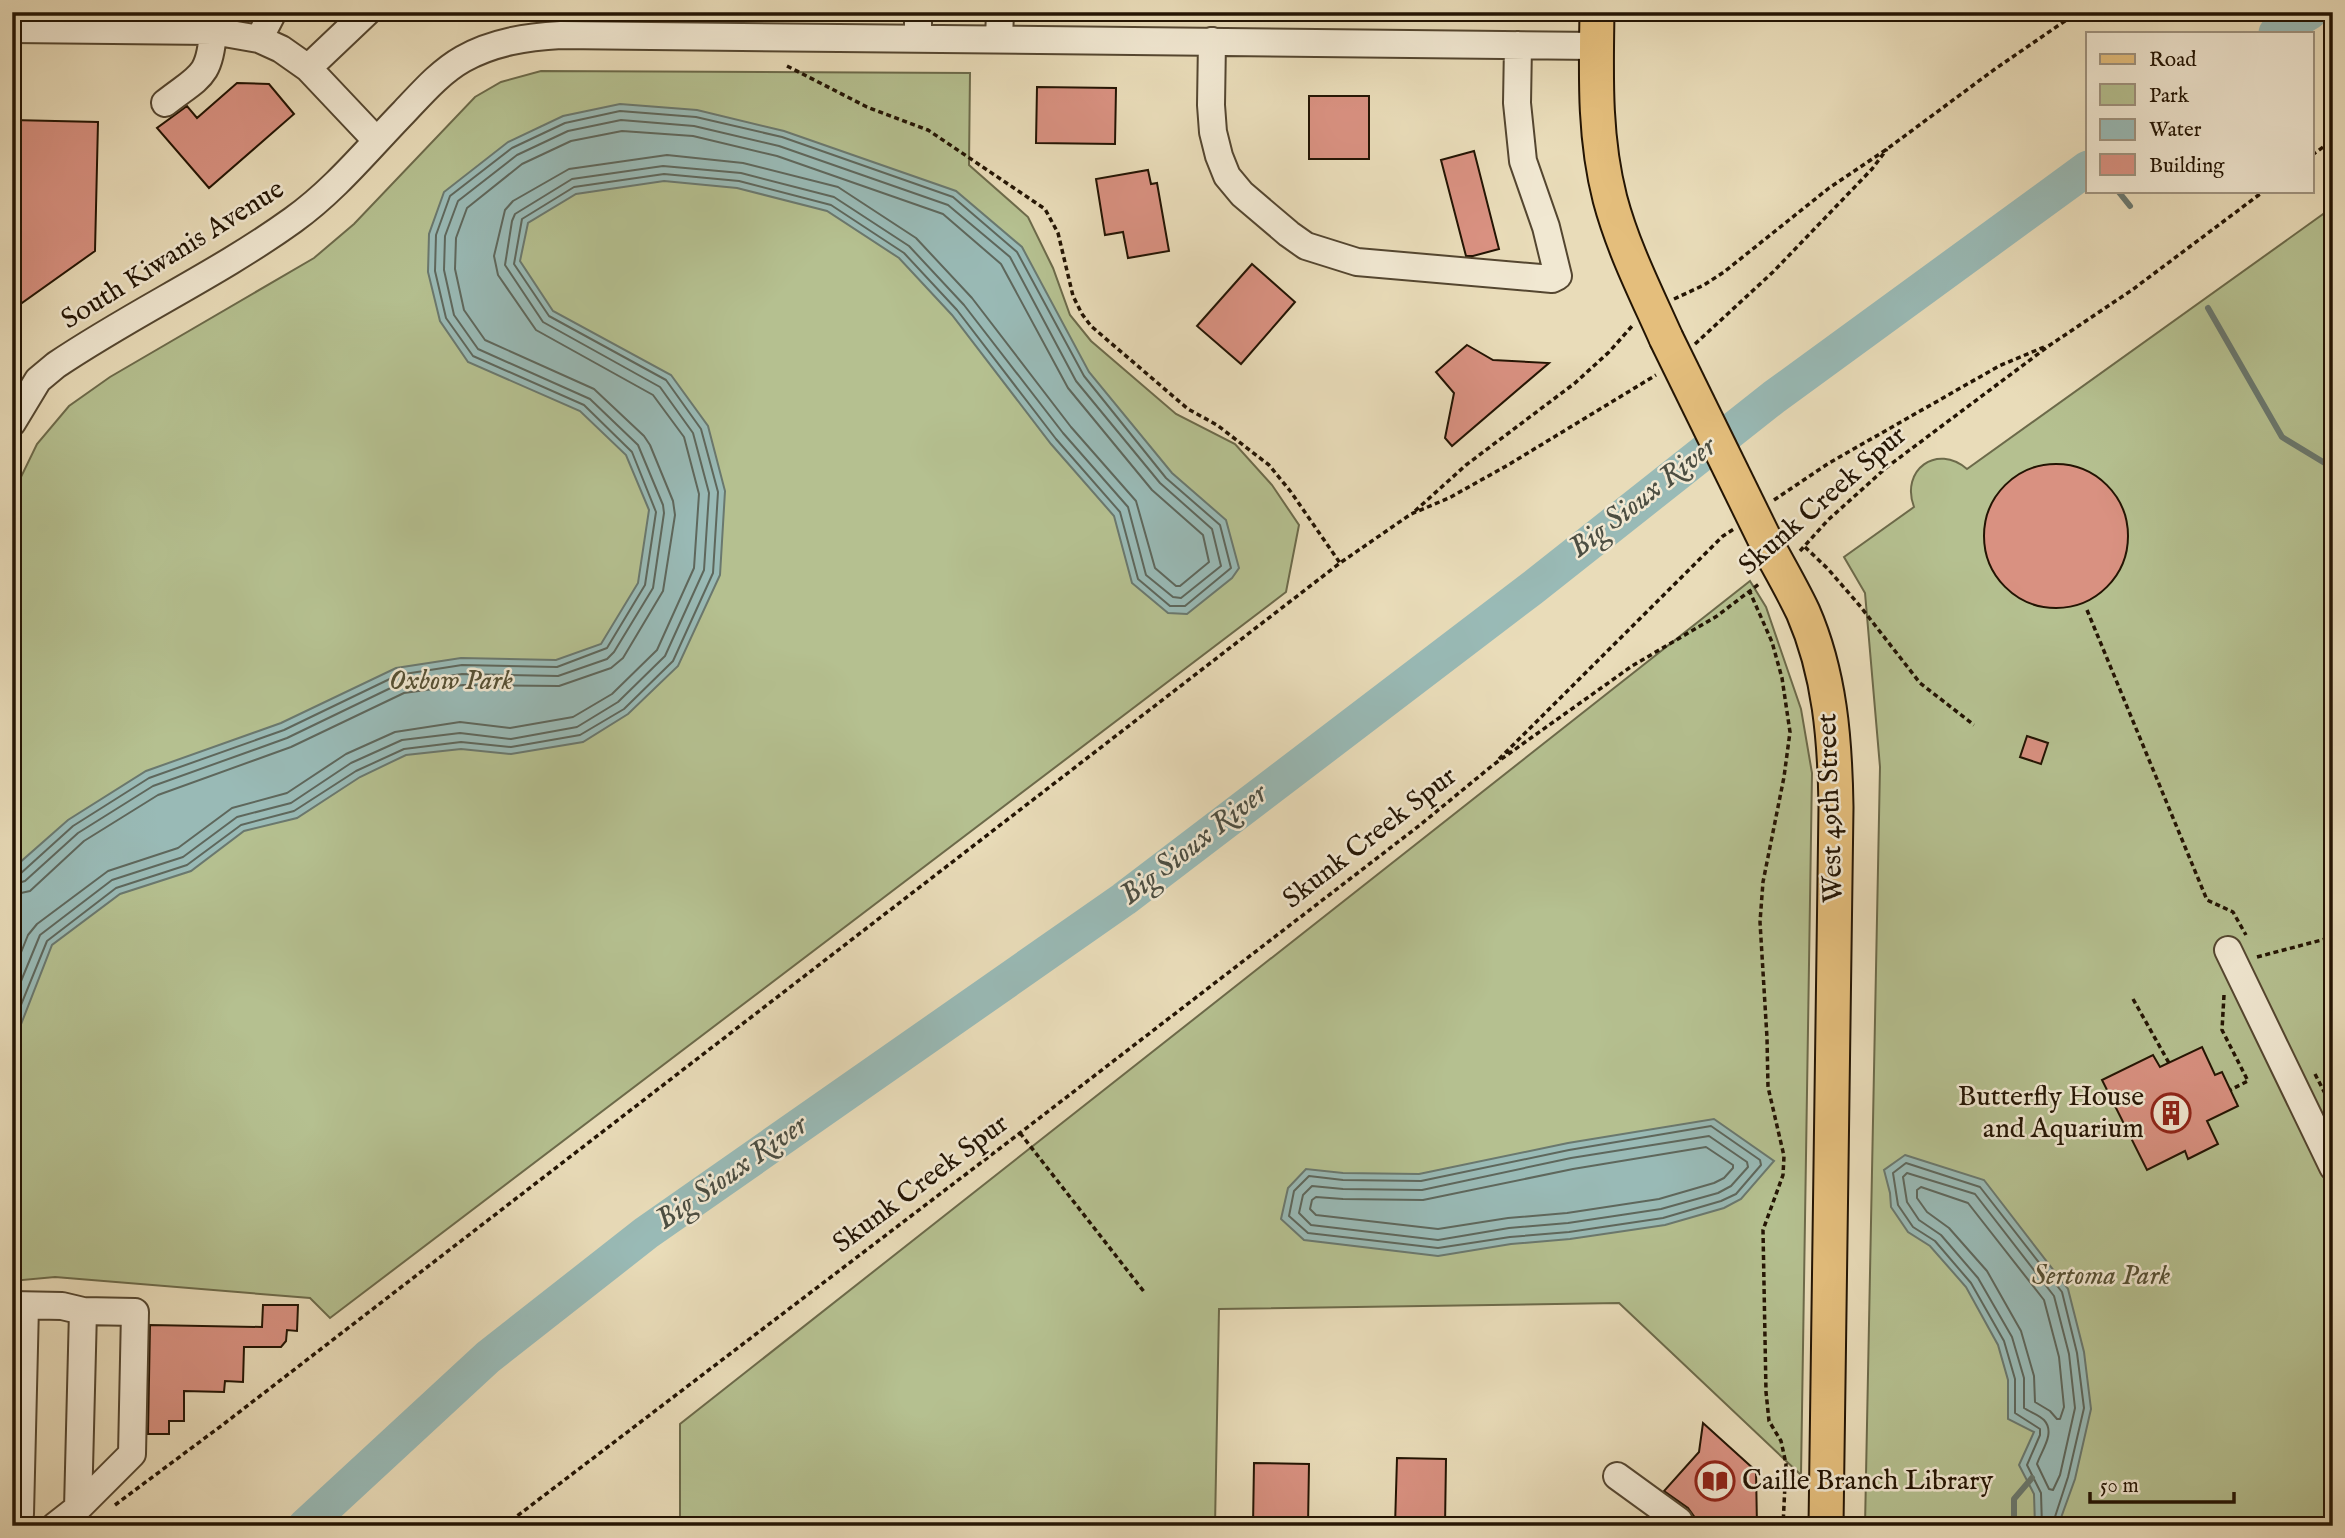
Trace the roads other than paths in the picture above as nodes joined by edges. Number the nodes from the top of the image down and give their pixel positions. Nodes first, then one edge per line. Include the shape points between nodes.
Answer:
1 (273, 12) edge
2 (367, 12) edge
3 (1000, 12) edge
4 (1597, 12) edge
5 (87, 21) edge
6 (549, 24) edge
7 (720, 24) edge
8 (918, 25) edge
9 (12, 29) edge
10 (213, 31) junction
11 (259, 39) junction
12 (999, 39) junction
13 (1212, 41) junction
14 (1518, 45) junction
15 (1596, 46) junction
16 (308, 68) junction
17 (165, 103) dead end
18 (376, 141) junction
19 (12, 423) edge
20 (2241, 950) road end
21 (2333, 1167) edge
22 (18, 1306) edge
23 (72, 1309) junction
24 (1617, 1476) dead end
25 (16, 1514) edge
26 (67, 1517) edge
27 (1681, 1526) edge
28 (1826, 1526) edge

1 - 11 street
2 - 16 street
3 - 12 street
4 - 15 main road, West 49th Street
5 - 9 street
5 - 10 street
6 - 7 street, South Kiwanis Avenue
6 - 18 street, South Kiwanis Avenue via 448,69
7 - 8 street, South Kiwanis Avenue
8 - 12 street, South Kiwanis Avenue
10 - 11 street
10 - 17 street via 205,71
11 - 16 street
12 - 13 street, South Kiwanis Avenue
13 - 14 street, South Kiwanis Avenue
13 - 14 street via 1213,132 1227,176 1242,194 1306,246 1357,262 1552,279 1558,276 1546,227 1523,161
14 - 15 street, South Kiwanis Avenue
15 - 28 main road, West 49th Street, bridge via 1598,130 1622,238 1803,613 1831,715 1836,807
16 - 18 street
18 - 19 street, South Kiwanis Avenue via 295,219 56,365 38,380
20 - 21 street
22 - 23 street
22 - 25 street
23 - 26 street
23 - 26 street via 135,1312 132,1454
24 - 27 street
25 - 26 street

